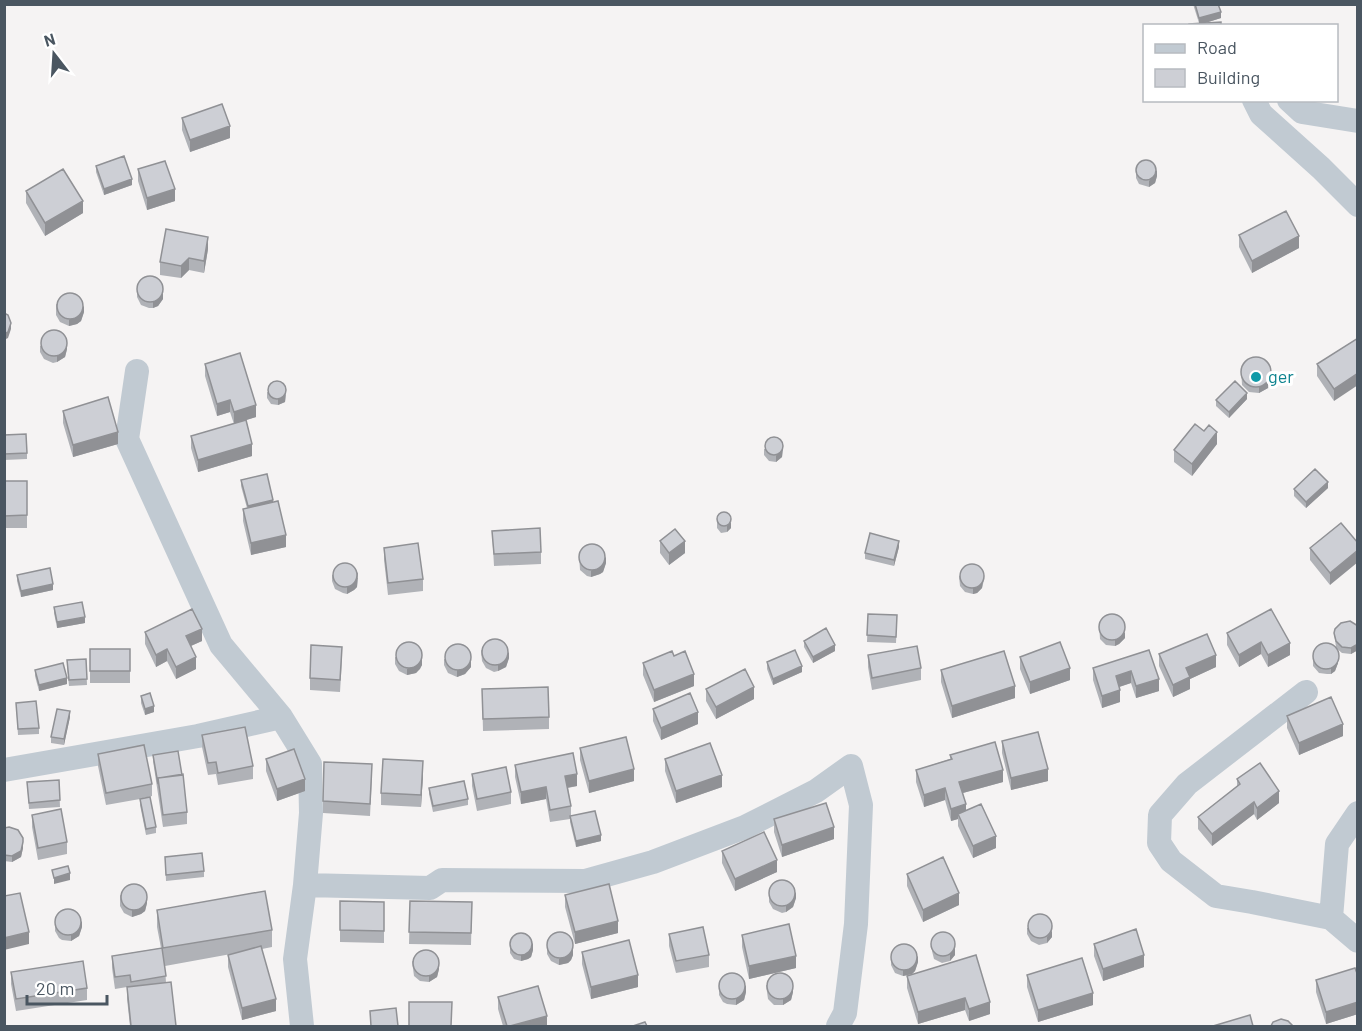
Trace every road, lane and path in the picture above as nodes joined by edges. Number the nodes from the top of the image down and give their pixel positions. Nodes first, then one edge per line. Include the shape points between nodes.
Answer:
1 (1255, 102) edge
2 (1291, 102) edge
3 (1358, 121) edge
4 (1358, 205) edge
5 (138, 370) dead end
6 (1306, 692) dead end
7 (281, 717) junction
8 (4, 770) edge
9 (1358, 813) edge
10 (305, 885) junction
11 (1331, 918) junction
12 (1358, 941) edge
13 (303, 1026) edge
14 (838, 1026) edge

1 - 4 street via 1260,114
2 - 3 street via 1302,112
5 - 7 street via 127,439 221,645
6 - 11 street via 1187,784 1160,815 1159,843 1171,861 1216,896
7 - 8 street via 198,736
7 - 10 street via 310,764 311,813
9 - 11 street via 1336,844
10 - 13 street via 295,959
10 - 14 street via 430,888 442,880 585,881 653,862 745,827 816,791 851,766 861,805 856,912 845,1012
11 - 12 street

